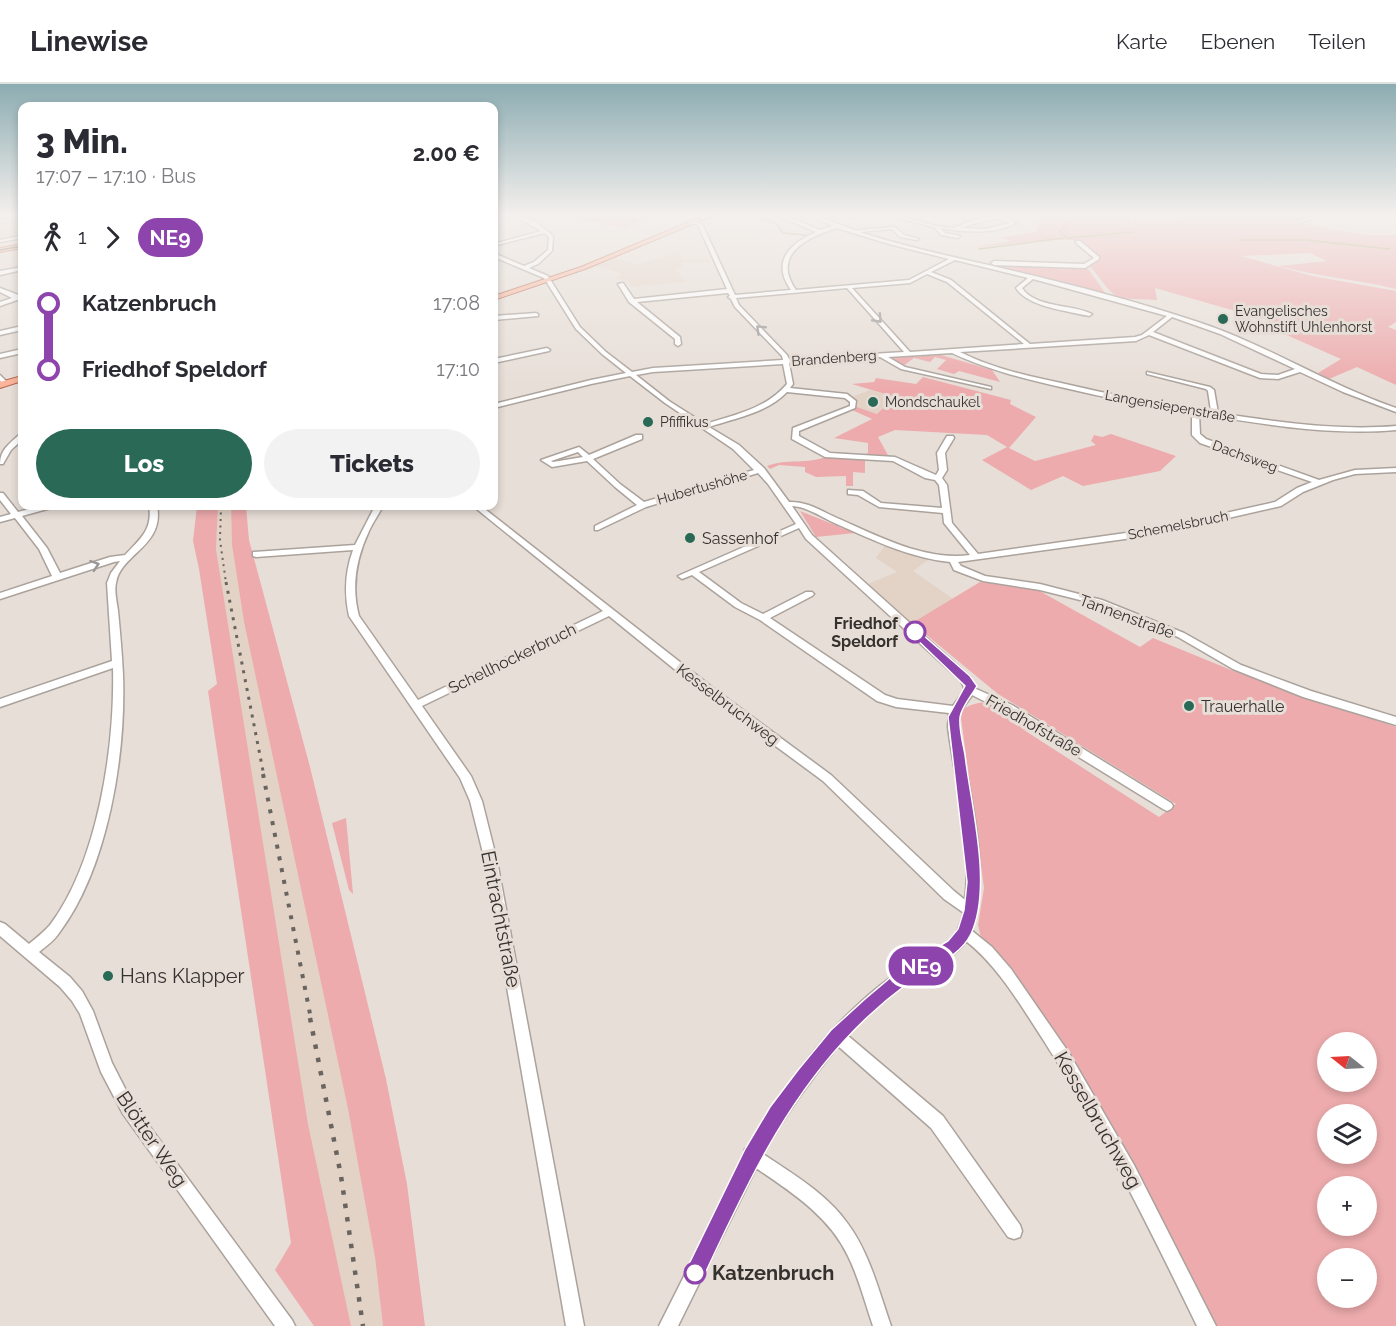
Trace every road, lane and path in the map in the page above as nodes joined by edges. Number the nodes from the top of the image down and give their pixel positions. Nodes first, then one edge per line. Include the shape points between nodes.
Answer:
1 (538, 272) edge
2 (570, 272) edge
3 (721, 272) edge
4 (786, 272) edge
5 (1008, 272) edge
6 (928, 273) joint
7 (565, 274) junction
8 (1032, 278) junction
9 (548, 280) junction
10 (621, 284) dead end
11 (848, 286) junction
12 (553, 287) junction
13 (0, 290) edge
14 (794, 291) junction
15 (730, 294) junction
16 (18, 297) edge
17 (498, 297) edge
18 (18, 299) edge
19 (631, 301) junction
20 (0, 304) edge
21 (536, 315) dead end
22 (1089, 315) dead end
23 (1170, 316) junction
24 (498, 318) edge
25 (18, 329) edge
26 (0, 333) edge
27 (1149, 333) junction
28 (678, 344) dead end
29 (1028, 345) junction
30 (547, 350) dead end
31 (951, 350) junction
32 (18, 352) edge
33 (908, 353) junction
34 (0, 356) edge
35 (880, 356) junction
36 (498, 361) edge
37 (786, 362) junction
38 (1303, 369) junction
39 (1149, 373) dead end
40 (631, 374) junction
41 (18, 379) edge
42 (2, 381) edge
43 (989, 388) dead end
44 (786, 390) junction
45 (498, 405) edge
46 (1396, 410) edge
47 (1195, 412) junction
48 (1215, 415) junction
49 (704, 426) junction
50 (1396, 428) edge
51 (639, 437) dead end
52 (950, 438) dead end
53 (18, 440) edge
54 (588, 458) junction
55 (0, 461) edge
56 (761, 470) junction
57 (1396, 470) edge
58 (938, 478) junction
59 (1318, 482) junction
60 (850, 492) dead end
61 (0, 495) edge
62 (788, 504) junction
63 (643, 505) junction
64 (34, 510) edge
65 (155, 510) edge
66 (377, 510) edge
67 (482, 510) edge
68 (946, 511) junction
69 (17, 515) junction
70 (0, 520) edge
71 (800, 525) junction
72 (598, 528) dead end
73 (358, 547) junction
74 (256, 554) dead end
75 (975, 556) junction
76 (125, 558) junction
77 (952, 560) junction
78 (693, 572) junction
79 (682, 576) dead end
80 (58, 578) junction
81 (808, 594) dead end
82 (0, 597) edge
83 (609, 612) junction
84 (763, 618) junction
85 (117, 663) junction
86 (970, 690) junction
87 (0, 703) edge
88 (416, 705) junction
89 (956, 710) junction
90 (1396, 721) edge
91 (1167, 806) dead end
92 (971, 910) junction
93 (0, 928) edge
94 (964, 932) junction
95 (30, 952) junction
96 (837, 1036) junction
97 (751, 1155) junction
98 (1014, 1231) dead end
99 (286, 1326) edge
100 (575, 1326) edge
101 (668, 1326) edge
102 (882, 1326) edge
103 (1207, 1326) edge

1 - 9 street, Friedhofstraße
2 - 7 main road
3 - 15 street
4 - 14 street
5 - 8 street
6 - 11 street via 910,281
6 - 29 street via 949,281
7 - 9 main road
7 - 12 street
8 - 22 street via 1019,288 1028,298
8 - 23 street
9 - 12 street, Friedhofstraße
9 - 17 main road
10 - 19 street
11 - 14 street
11 -> 33 street
12 - 40 street, Friedhofstraße via 578,327
13 - 16 street
14 - 15 street
15 - 19 street
37 -> 15 street via 778,347 736,306
18 - 20 street
19 - 28 street via 659,320 678,338
21 - 24 street
23 - 27 street, Brandenberg
23 - 38 street via 1230,335
25 - 26 street
27 - 29 street, Brandenberg via 1130,340
27 - 38 street via 1260,376 1278,377
29 - 31 street, Brandenberg
30 - 36 street
31 - 33 street, Brandenberg
31 - 47 street, Langensiepenstraße via 960,357 1028,378
32 - 34 street
33 - 35 street, Brandenberg
35 - 37 street, Brandenberg
35 - 43 street via 903,368
37 - 40 street, Brandenberg
37 - 44 street via 790,384
38 - 46 street via 1351,395
39 - 48 street via 1208,388
40 - 45 street, Brandenberg
40 - 49 street, Friedhofstraße
41 - 42 main road
44 - 49 street via 752,411
44 - 58 street via 847,396 853,401 853,407 796,430 795,437 833,456 895,459
47 - 48 street, Langensiepenstraße
47 - 59 street, Dachsweg via 1196,435 1203,441
48 - 50 street, Langensiepenstraße via 1370,431
49 - 56 street, Friedhofstraße
51 - 54 street
52 - 58 street via 941,453 943,470
53 - 55 street
54 - 54 street via 579,449 545,460 552,465
54 - 63 street, Hubertushöhe via 621,491
56 - 62 street, Friedhofstraße
56 - 63 street, Hubertushöhe
57 - 59 street, Schemelsbruch via 1355,472
58 - 68 street via 943,485
59 - 75 street, Schemelsbruch via 1278,504 1154,532
60 - 68 street via 860,493 879,505
61 - 69 street
62 - 71 street, Friedhofstraße
62 - 77 street, Tannenstraße via 801,504 908,549
63 - 72 street, Hubertushöhe
64 - 69 street
65 - 76 street via 155,524
66 - 73 street, Eintrachtstraße
67 - 83 street, Kesselbruchweg
68 - 75 street via 948,523
69 - 70 street
69 - 80 street via 43,548
71 - 78 street
71 - 86 street, Friedhofstraße via 966,679
73 - 74 street
73 - 88 street, Eintrachtstraße via 348,583 354,616
75 - 77 street, Schemelsbruch
80 -> 76 street
76 - 85 street via 111,584
77 - 90 street, Tannenstraße via 957,568 983,578 1099,602 1181,635 1237,667
78 - 79 street
78 - 84 street
80 - 82 street
81 - 84 street
83 - 88 street, Schellhockerbruch
83 - 92 street, Kesselbruchweg via 827,778 949,895
84 - 89 street via 881,698
85 - 87 street
85 - 95 street via 111,773 97,832 60,920
86 - 89 street
86 - 91 street, Friedhofstraße via 1008,708
88 - 100 street, Eintrachtstraße via 465,776 485,831
89 - 92 street via 954,723 974,882
92 - 94 street
93 - 95 street, Blötter Weg
94 - 96 street via 953,946 903,977
94 - 103 street, Kesselbruchweg via 998,960 1072,1070 1139,1189
95 - 99 street, Blötter Weg via 77,996 106,1067 129,1110
96 - 97 street via 776,1114
96 - 98 street via 937,1122
97 - 101 street
97 - 102 street via 821,1207 841,1228 857,1258

